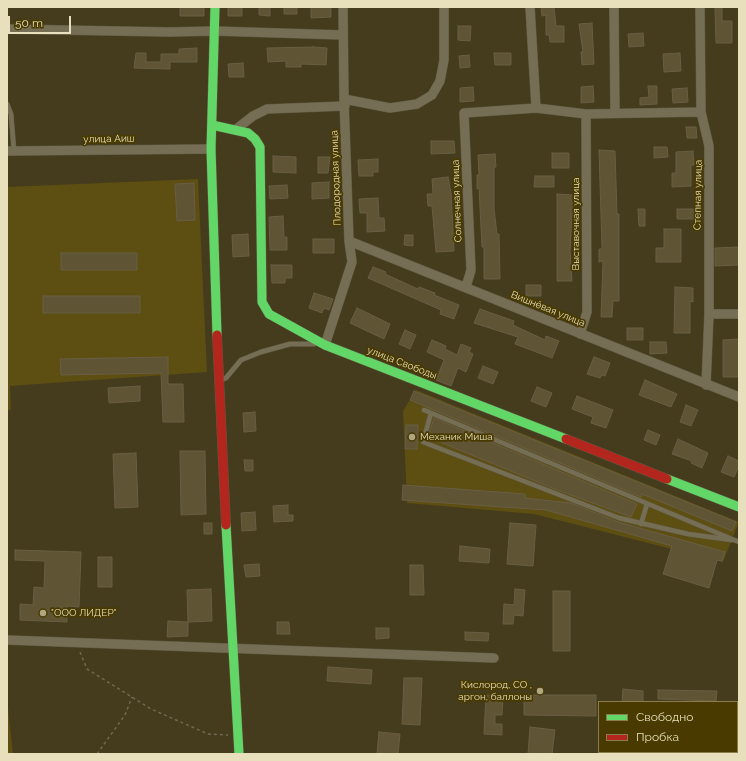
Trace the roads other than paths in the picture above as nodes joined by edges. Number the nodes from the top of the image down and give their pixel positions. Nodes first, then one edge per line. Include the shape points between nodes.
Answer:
1 (215, 7) edge
2 (343, 7) edge
3 (444, 7) edge
4 (530, 7) edge
5 (614, 7) edge
6 (700, 7) edge
7 (7, 29) edge
8 (214, 31) junction
9 (343, 35) junction
10 (345, 103) junction
11 (7, 104) edge
12 (536, 108) junction
13 (701, 112) junction
14 (615, 113) junction
15 (586, 114) junction
16 (212, 125) junction
17 (235, 130) junction
18 (211, 149) junction
19 (10, 151) edge
20 (349, 241) junction
21 (466, 287) junction
22 (709, 314) junction
23 (739, 314) edge
24 (580, 334) junction
25 (325, 345) junction
26 (218, 381) junction
27 (706, 385) junction
28 (739, 397) edge
29 (424, 410) dead end
30 (431, 413) junction
31 (647, 504) junction
32 (739, 507) edge
33 (641, 524) junction
34 (732, 540) junction
35 (739, 542) edge
36 (7, 640) edge
37 (232, 648) junction
38 (494, 658) dead end
39 (239, 754) edge

1 - 8 street
2 - 9 street, Плодородная улица
3 - 10 street via 444,60 440,81 432,95 417,104 390,108
4 - 12 street
5 - 14 street
6 - 13 street, Степная улица
7 - 8 street
8 - 9 street
8 - 16 street
9 - 10 street, Плодородная улица
10 - 17 street via 267,109 256,113
10 - 20 street, Плодородная улица
11 - 19 lane via 11,114
12 - 15 street
12 - 21 street, Солнечная улица via 464,113 471,270
13 - 14 street
13 - 22 street, Степная улица via 709,146
14 - 15 street
15 - 24 street, Выставочная улица via 586,312
16 - 17 street, улица Свободы
16 - 18 street
17 - 25 street, улица Свободы via 248,133 260,148 262,302 270,314
18 - 19 street, улица Аиш
18 - 26 street
20 - 21 street, Вишнёвая улица
20 - 25 street, Плодородная улица via 352,262
21 - 24 street, Вишнёвая улица
22 - 23 street
22 - 27 street, Степная улица
24 - 27 street, Вишнёвая улица
25 - 26 lane via 290,344 261,352 241,360 226,378
25 - 32 street, улица Свободы
26 - 37 street
27 - 28 street, Вишнёвая улица
29 - 30 lane
30 - 31 lane
30 - 33 lane via 423,442
31 - 33 lane
31 - 34 lane
33 - 34 lane
34 - 35 lane
36 - 37 street
37 - 38 street
37 - 39 street

